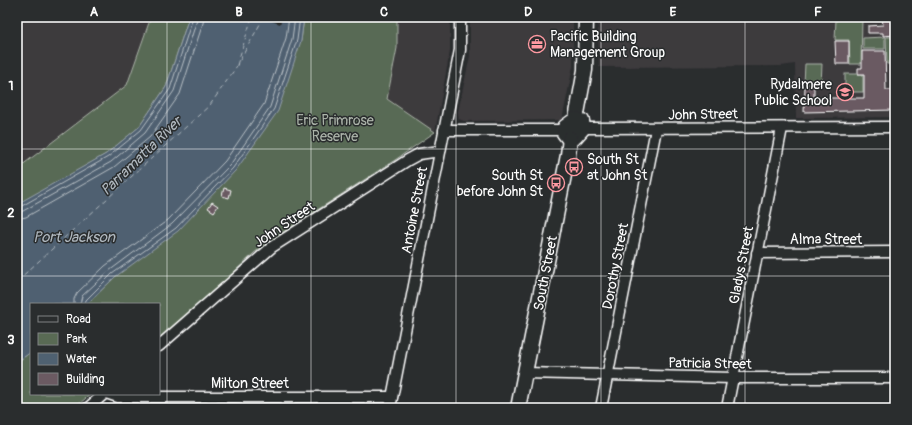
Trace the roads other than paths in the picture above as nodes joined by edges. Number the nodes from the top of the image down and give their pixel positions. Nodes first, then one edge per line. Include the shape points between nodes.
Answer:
1 (460, 17) edge
2 (586, 17) edge
3 (580, 124) junction
4 (895, 127) edge
5 (782, 128) junction
6 (656, 129) junction
7 (444, 130) junction
8 (567, 134) junction
9 (440, 151) junction
10 (895, 252) edge
11 (757, 253) junction
12 (160, 345) edge
13 (525, 373) junction
14 (608, 375) junction
15 (733, 378) junction
16 (895, 378) edge
17 (103, 395) edge
18 (112, 395) edge
19 (392, 397) junction
20 (88, 408) edge
21 (390, 408) edge
22 (518, 408) edge
23 (601, 408) edge
24 (727, 408) edge

1 - 7 street, Antoine Street via 460,50
2 - 3 street
3 - 6 street, John Street
3 - 8 street via 566,125
4 - 5 street, John Street
5 - 6 street, John Street
5 - 11 street, Gladys Street
6 - 14 street, Dorothy Street
7 - 8 street
7 - 9 street, Antoine Street
8 - 13 street, South Street via 568,155
9 - 12 street, John Street via 419,154 408,160 278,242
9 - 19 street, Antoine Street
10 - 11 street, Alma Street
11 - 15 street, Gladys Street
13 - 14 street, Patricia Street
13 - 22 street, South Street
14 - 15 street, Patricia Street
14 - 23 street, Dorothy Street
15 - 16 street, Patricia Street
15 - 24 street, Gladys Street
17 - 20 street
18 - 19 street, Milton Street
19 - 21 street, Antoine Street

